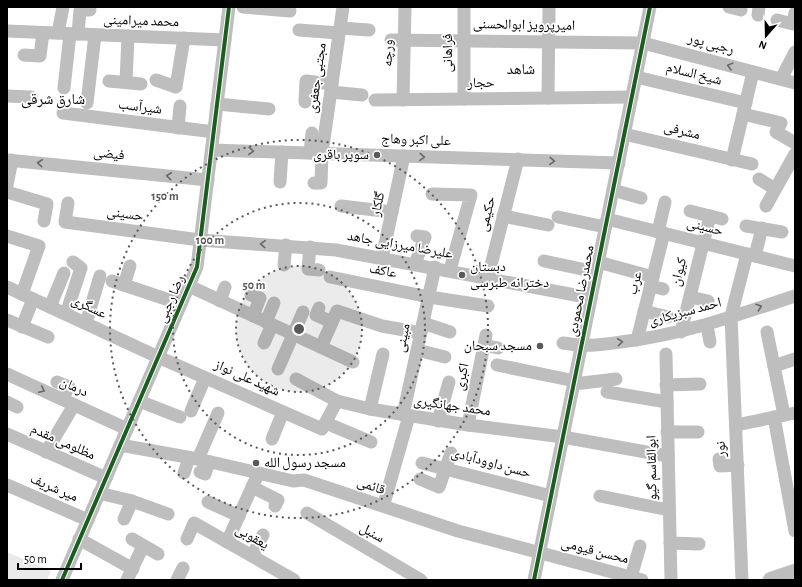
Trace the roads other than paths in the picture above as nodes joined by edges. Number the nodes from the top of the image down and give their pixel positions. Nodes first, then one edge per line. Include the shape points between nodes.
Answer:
1 (62, 7) edge
2 (229, 7) edge
3 (243, 7) edge
4 (343, 7) edge
5 (405, 7) edge
6 (464, 7) edge
7 (549, 7) edge
8 (650, 7) edge
9 (90, 10) dead end
10 (290, 11) dead end
11 (794, 18) edge
12 (777, 20) dead end
13 (300, 30) dead end
14 (369, 30) dead end
15 (7, 31) edge
16 (339, 31) junction
17 (43, 33) junction
18 (69, 34) junction
19 (95, 35) junction
20 (128, 36) junction
21 (184, 38) junction
22 (225, 40) junction
23 (391, 40) dead end
24 (404, 40) junction
25 (464, 41) junction
26 (549, 42) junction
27 (643, 43) junction
28 (795, 52) edge
29 (24, 55) dead end
30 (753, 72) junction
31 (636, 77) junction
32 (781, 79) junction
33 (156, 80) dead end
34 (109, 81) dead end
35 (126, 82) junction
36 (795, 83) edge
37 (141, 84) dead end
38 (64, 88) dead end
39 (331, 88) junction
40 (362, 95) dead end
41 (7, 96) edge
42 (31, 97) dead end
43 (632, 97) junction
44 (548, 98) junction
45 (464, 99) junction
46 (375, 100) dead end
47 (403, 100) junction
48 (305, 102) dead end
49 (87, 103) dead end
50 (217, 104) junction
51 (180, 106) dead end
52 (269, 109) dead end
53 (744, 109) junction
54 (63, 113) dead end
55 (178, 128) junction
56 (214, 132) junction
57 (312, 133) dead end
58 (624, 134) junction
59 (795, 143) edge
60 (212, 150) junction
61 (282, 152) junction
62 (316, 153) junction
63 (795, 154) edge
64 (404, 156) junction
65 (518, 159) junction
66 (9, 160) edge
67 (732, 160) junction
68 (618, 163) junction
69 (752, 164) dead end
70 (759, 179) dead end
71 (208, 180) junction
72 (280, 182) dead end
73 (314, 183) dead end
74 (7, 184) edge
75 (776, 189) junction
76 (613, 190) junction
77 (7, 192) edge
78 (432, 194) dead end
79 (641, 198) dead end
80 (68, 203) dead end
81 (666, 203) dead end
82 (341, 206) dead end
83 (766, 206) dead end
84 (690, 211) dead end
85 (392, 212) junction
86 (503, 216) junction
87 (44, 220) dead end
88 (606, 223) junction
89 (746, 226) dead end
90 (762, 228) junction
91 (661, 232) junction
92 (782, 232) dead end
93 (7, 236) edge
94 (417, 236) dead end
95 (200, 240) junction
96 (703, 243) junction
97 (286, 245) junction
98 (310, 247) junction
99 (751, 255) junction
100 (382, 258) junction
101 (544, 261) dead end
102 (73, 262) dead end
103 (415, 264) junction
104 (284, 265) dead end
105 (130, 266) dead end
106 (795, 266) edge
107 (597, 267) junction
108 (435, 268) junction
109 (319, 270) dead end
110 (450, 270) junction
111 (64, 273) dead end
112 (656, 274) junction
113 (330, 277) dead end
114 (488, 277) junction
115 (112, 280) junction
116 (189, 286) junction
117 (7, 287) edge
118 (225, 287) dead end
119 (663, 289) dead end
120 (251, 294) dead end
121 (28, 296) junction
122 (795, 296) edge
123 (429, 297) junction
124 (690, 297) junction
125 (591, 298) junction
126 (220, 301) junction
127 (708, 301) dead end
128 (274, 303) dead end
129 (181, 304) junction
130 (488, 306) dead end
131 (50, 307) junction
132 (320, 308) dead end
133 (644, 311) junction
134 (303, 312) dead end
135 (66, 314) junction
136 (253, 316) junction
137 (731, 316) junction
138 (668, 317) dead end
139 (7, 320) edge
140 (332, 322) junction
141 (86, 323) junction
142 (269, 323) junction
143 (707, 326) junction
144 (22, 327) junction
145 (422, 328) junction
146 (450, 332) dead end
147 (681, 332) junction
148 (767, 332) dead end
149 (293, 334) junction
150 (48, 337) dead end
151 (637, 340) junction
152 (710, 342) dead end
153 (264, 343) dead end
154 (563, 343) dead end
155 (321, 347) junction
156 (581, 347) junction
157 (498, 348) dead end
158 (417, 350) junction
159 (383, 354) dead end
160 (666, 354) dead end
161 (158, 357) junction
162 (445, 357) dead end
163 (795, 359) edge
164 (353, 362) dead end
165 (497, 365) dead end
166 (774, 366) junction
167 (278, 369) dead end
168 (7, 374) edge
169 (205, 378) junction
170 (296, 379) dead end
171 (616, 379) dead end
172 (57, 382) dead end
173 (449, 382) dead end
174 (574, 382) junction
175 (700, 384) dead end
176 (666, 385) junction
177 (608, 392) dead end
178 (62, 399) junction
179 (139, 401) junction
180 (337, 401) junction
181 (667, 402) junction
182 (74, 405) junction
183 (370, 409) junction
184 (283, 412) junction
185 (218, 413) dead end
186 (406, 415) junction
187 (784, 415) edge
188 (438, 420) junction
189 (468, 425) junction
190 (736, 425) junction
191 (324, 426) junction
192 (127, 429) junction
193 (668, 432) junction
194 (698, 432) dead end
195 (7, 434) edge
196 (563, 437) junction
197 (272, 439) dead end
198 (371, 442) dead end
199 (120, 445) junction
200 (46, 452) junction
201 (451, 453) dead end
202 (668, 456) junction
203 (719, 459) dead end
204 (199, 463) junction
205 (422, 463) dead end
206 (738, 465) junction
207 (446, 468) junction
208 (184, 473) dead end
209 (258, 474) junction
210 (106, 478) junction
211 (420, 479) dead end
212 (7, 485) edge
213 (252, 487) junction
214 (99, 493) junction
215 (551, 496) junction
216 (600, 496) dead end
217 (386, 500) dead end
218 (132, 501) junction
219 (208, 502) dead end
220 (275, 506) dead end
221 (669, 510) junction
222 (307, 513) dead end
223 (168, 514) dead end
224 (239, 516) junction
225 (124, 519) dead end
226 (88, 520) junction
227 (795, 531) edge
228 (263, 535) dead end
229 (79, 539) junction
230 (132, 539) dead end
231 (187, 539) dead end
232 (227, 542) junction
233 (670, 543) junction
234 (699, 544) dead end
235 (143, 546) junction
236 (640, 546) dead end
237 (158, 554) dead end
238 (539, 554) junction
239 (252, 556) junction
240 (183, 568) dead end
241 (795, 572) edge
242 (130, 574) edge
243 (637, 579) edge
244 (62, 580) edge
245 (176, 580) edge
246 (294, 580) edge
247 (421, 580) edge
248 (534, 580) edge
249 (671, 580) edge
250 (742, 580) edge
251 (771, 580) edge

1 - 18 street
2 - 22 street, رضا رجبی
3 - 10 street
4 - 16 street, مجتبی جعفری
5 - 24 street, ورچه
6 - 25 street, فراهانی
7 - 26 street
8 - 27 street, محمدرضا محمودی
9 - 18 street via 80,10
11 - 12 street
13 - 16 street
14 - 16 street
15 - 17 street, محمد میرامینی
16 - 39 street, مجتبی جعفری
17 - 18 street, محمد میرامینی
17 - 29 street via 40,56
18 - 19 street, محمد میرامینی
18 - 38 street
19 - 20 street, محمد میرامینی
19 - 49 street
20 - 21 street, محمد میرامینی
20 - 35 street
21 - 22 street, محمد میرامینی
21 - 33 street via 176,87
22 - 50 street, رضا رجبی
23 - 24 street, امیرپرویز ابوالحسنی
24 - 25 street, امیرپرویز ابوالحسنی
24 - 47 street, ورچه
25 - 26 street, امیرپرویز ابوالحسنی
25 - 45 street, فراهانی
26 - 27 street, امیرپرویز ابوالحسنی
26 - 44 street
30 -> 27 street, رجبی پور
27 - 31 street, محمدرضا محمودی
28 - 32 street
30 - 32 street, رجبی پور
30 - 53 street
31 - 43 street, محمدرضا محمودی
31 - 53 street, شیخ السلام
32 - 36 street, رجبی پور
34 - 35 street
35 - 37 street
39 - 40 street
39 - 48 street via 306,77
39 - 62 street, مجتبی جعفری
41 - 42 street
43 - 44 street, حجار
43 - 58 street, محمدرضا محمودی
44 - 45 street, حجار
45 - 47 street, حجار
46 - 47 street, حجار
50 - 52 street
50 - 56 street, رضا رجبی
51 - 55 street
53 - 59 street, شیخ السلام via 781,123 776,132
53 - 67 street
54 - 55 street, شیرآسب
55 - 56 street, شیرآسب
56 - 60 street, رضا رجبی
57 - 62 street
58 - 67 street, مشرفی
58 - 68 street, محمدرضا محمودی
60 -> 61 street, علی اکبر وهاج
60 - 71 street, رضا رجبی
61 - 62 street, علی اکبر وهاج
61 - 72 street
62 - 64 street, علی اکبر وهاج
62 - 73 street via 321,183
63 - 75 street
64 -> 65 street, علی اکبر وهاج
64 - 85 street, گلکار
65 -> 68 street, علی اکبر وهاج
65 - 86 street, حکیمی
71 -> 66 street, فیضی
66 - 74 street
67 - 69 street, مشرفی
68 - 76 street, محمدرضا محمودی
70 - 75 street
71 - 95 street, رضا رجبی
75 - 83 street
76 - 79 street
76 - 88 street, محمدرضا محمودی
77 - 87 street via 47,204
78 - 110 street via 471,195
80 - 95 street, حسینی via 65,222
81 - 91 street, عرب
82 - 85 street
84 - 96 street, کیوان via 716,218
85 - 100 street, گلکار
86 - 88 street, حسینی
86 - 114 street, حکیمی
88 - 91 street, حسینی
88 - 107 street, محمدرضا محمودی
89 - 90 street
90 - 92 street
90 - 99 street, نور
91 - 96 street, حسینی
91 - 112 street, عرب
93 - 121 street via 39,246
94 - 103 street via 424,237
97 -> 95 street, علیرضا میرزایی جاهد
95 - 116 street, رضا رجبی via 197,267
96 - 99 street, حسینی
96 - 124 street, کیوان
97 - 98 street, علیرضا میرزایی جاهد
97 - 104 street
98 - 100 street, علیرضا میرزایی جاهد via 337,244
98 - 109 street via 308,269
99 - 106 street, حسینی
99 - 137 street, نور
100 - 103 street, علیرضا میرزایی جاهد
101 - 107 street
102 - 135 street via 81,268
103 - 108 street, علیرضا میرزایی جاهد
105 - 115 street
107 - 112 street
107 - 125 street, محمدرضا محمودی
108 - 110 street, علیرضا میرزایی جاهد
108 - 123 street, مبینی
110 - 114 street, علیرضا میرزایی جاهد
111 - 131 street
112 - 119 street
112 - 133 street, عرب
113 - 123 street, عاکف
114 - 125 street, علیرضا میرزایی جاهد
115 - 129 street
115 - 141 street
116 - 126 street
116 - 129 street, رضا رجبی
117 - 121 street, عسگری
118 - 126 street
120 - 136 street via 260,298
121 - 131 street, عسگری
121 - 144 street
137 -> 122 street, احمد سبزیکاری
123 - 130 street, عاکف
123 - 145 street, مبینی
124 - 127 street
124 - 147 street, کیوان
125 - 156 street, محمدرضا محمودی
126 - 136 street
128 - 142 street
129 - 161 street, رضا رجبی
131 - 135 street, عسگری
132 - 140 street via 316,315
133 - 138 street
133 - 151 street, عرب
134 - 149 street
135 - 141 street, عسگری
136 - 142 street
137 - 143 street, احمد سبزیکاری
137 - 190 street, نور
139 - 144 street
140 - 145 street via 337,311 351,309 382,326
140 - 155 street
141 - 161 street, عسگری
142 - 149 street
142 - 153 street
143 - 147 street, احمد سبزیکاری
143 - 152 street
144 - 150 street
145 - 146 street
145 - 158 street, مبینی
147 - 151 street, احمد سبزیکاری
148 - 166 street
149 - 155 street
149 - 167 street
156 -> 151 street, احمد سبزیکاری
154 - 156 street, احمد سبزیکاری
155 - 164 street
156 - 174 street, محمدرضا محمودی
157 - 189 street, اکبری via 485,340
158 - 162 street
158 - 186 street, مبینی
159 - 183 street
160 - 176 street, ابوالقاسم گیو
161 - 169 street, شهید علی نواز
161 - 179 street, رضا رجبی
163 - 166 street
165 - 174 street
166 - 187 street
168 -> 178 street, درمان
169 - 179 street via 186,414
169 - 184 street, شهید علی نواز
170 - 180 street, محمد جهانگیری
171 - 174 street
172 - 178 street via 68,387
173 - 188 street
174 - 196 street, محمدرضا محمودی
175 - 176 street
176 - 181 street, ابوالقاسم گیو
177 - 181 street
178 - 182 street, درمان
179 - 192 street, رضا رجبی
180 - 183 street, محمد جهانگیری
180 - 191 street
181 - 193 street, ابوالقاسم گیو
182 - 192 street, درمان
182 - 200 street
183 - 186 street, محمد جهانگیری
184 - 191 street, شهید علی نواز
184 - 197 street
185 - 204 street
186 - 188 street, محمد جهانگیری
186 - 217 street, مبینی
187 - 190 street
187 - 227 street
188 - 189 street, محمد جهانگیری
189 - 196 street, محمد جهانگیری
190 - 206 street, نور
191 - 198 street, شهید علی نواز
192 - 199 street, رضا رجبی
193 - 194 street
193 - 202 street, ابوالقاسم گیو
195 - 200 street, مظلومی مقدم
196 - 202 street, محمد جهانگیری
196 - 215 street, محمدرضا محمودی
199 - 204 street, قائمی
199 - 210 street, رضا رجبی
200 - 210 street, مظلومی مقدم
201 - 207 street
202 - 221 street, ابوالقاسم گیو
203 - 206 street via 720,466
204 - 208 street
204 - 209 street, قائمی
205 - 207 street, حسن داوودآبادی
206 - 250 street, نور
207 - 211 street via 439,487
207 - 215 street, حسن داوودآبادی
209 - 213 street
209 - 238 street, قائمی via 293,481 304,480
210 - 214 street, رضا رجبی
212 - 226 street, میر شریف
213 - 220 street via 278,500
213 - 224 street
214 - 218 street
214 - 226 street, رضا رجبی
215 - 238 street, محمدرضا محمودی
216 - 221 street
218 - 223 street
218 - 225 street
219 - 224 street
221 - 233 street, ابوالقاسم گیو
222 - 247 street, سنبل
224 - 232 street
226 - 229 street, رضا رجبی
228 - 239 street
229 - 242 street
229 - 244 street, رضا رجبی
230 - 235 street
231 - 232 street, یعقوبی via 194,523
232 - 239 street, یعقوبی
233 - 234 street
233 - 249 street, ابوالقاسم گیو
235 - 237 street
235 - 242 street
236 - 243 street
238 - 243 street, محسن قیومی
238 - 248 street, محمدرضا محمودی
239 - 246 street, یعقوبی
240 - 245 street
241 - 251 main road

